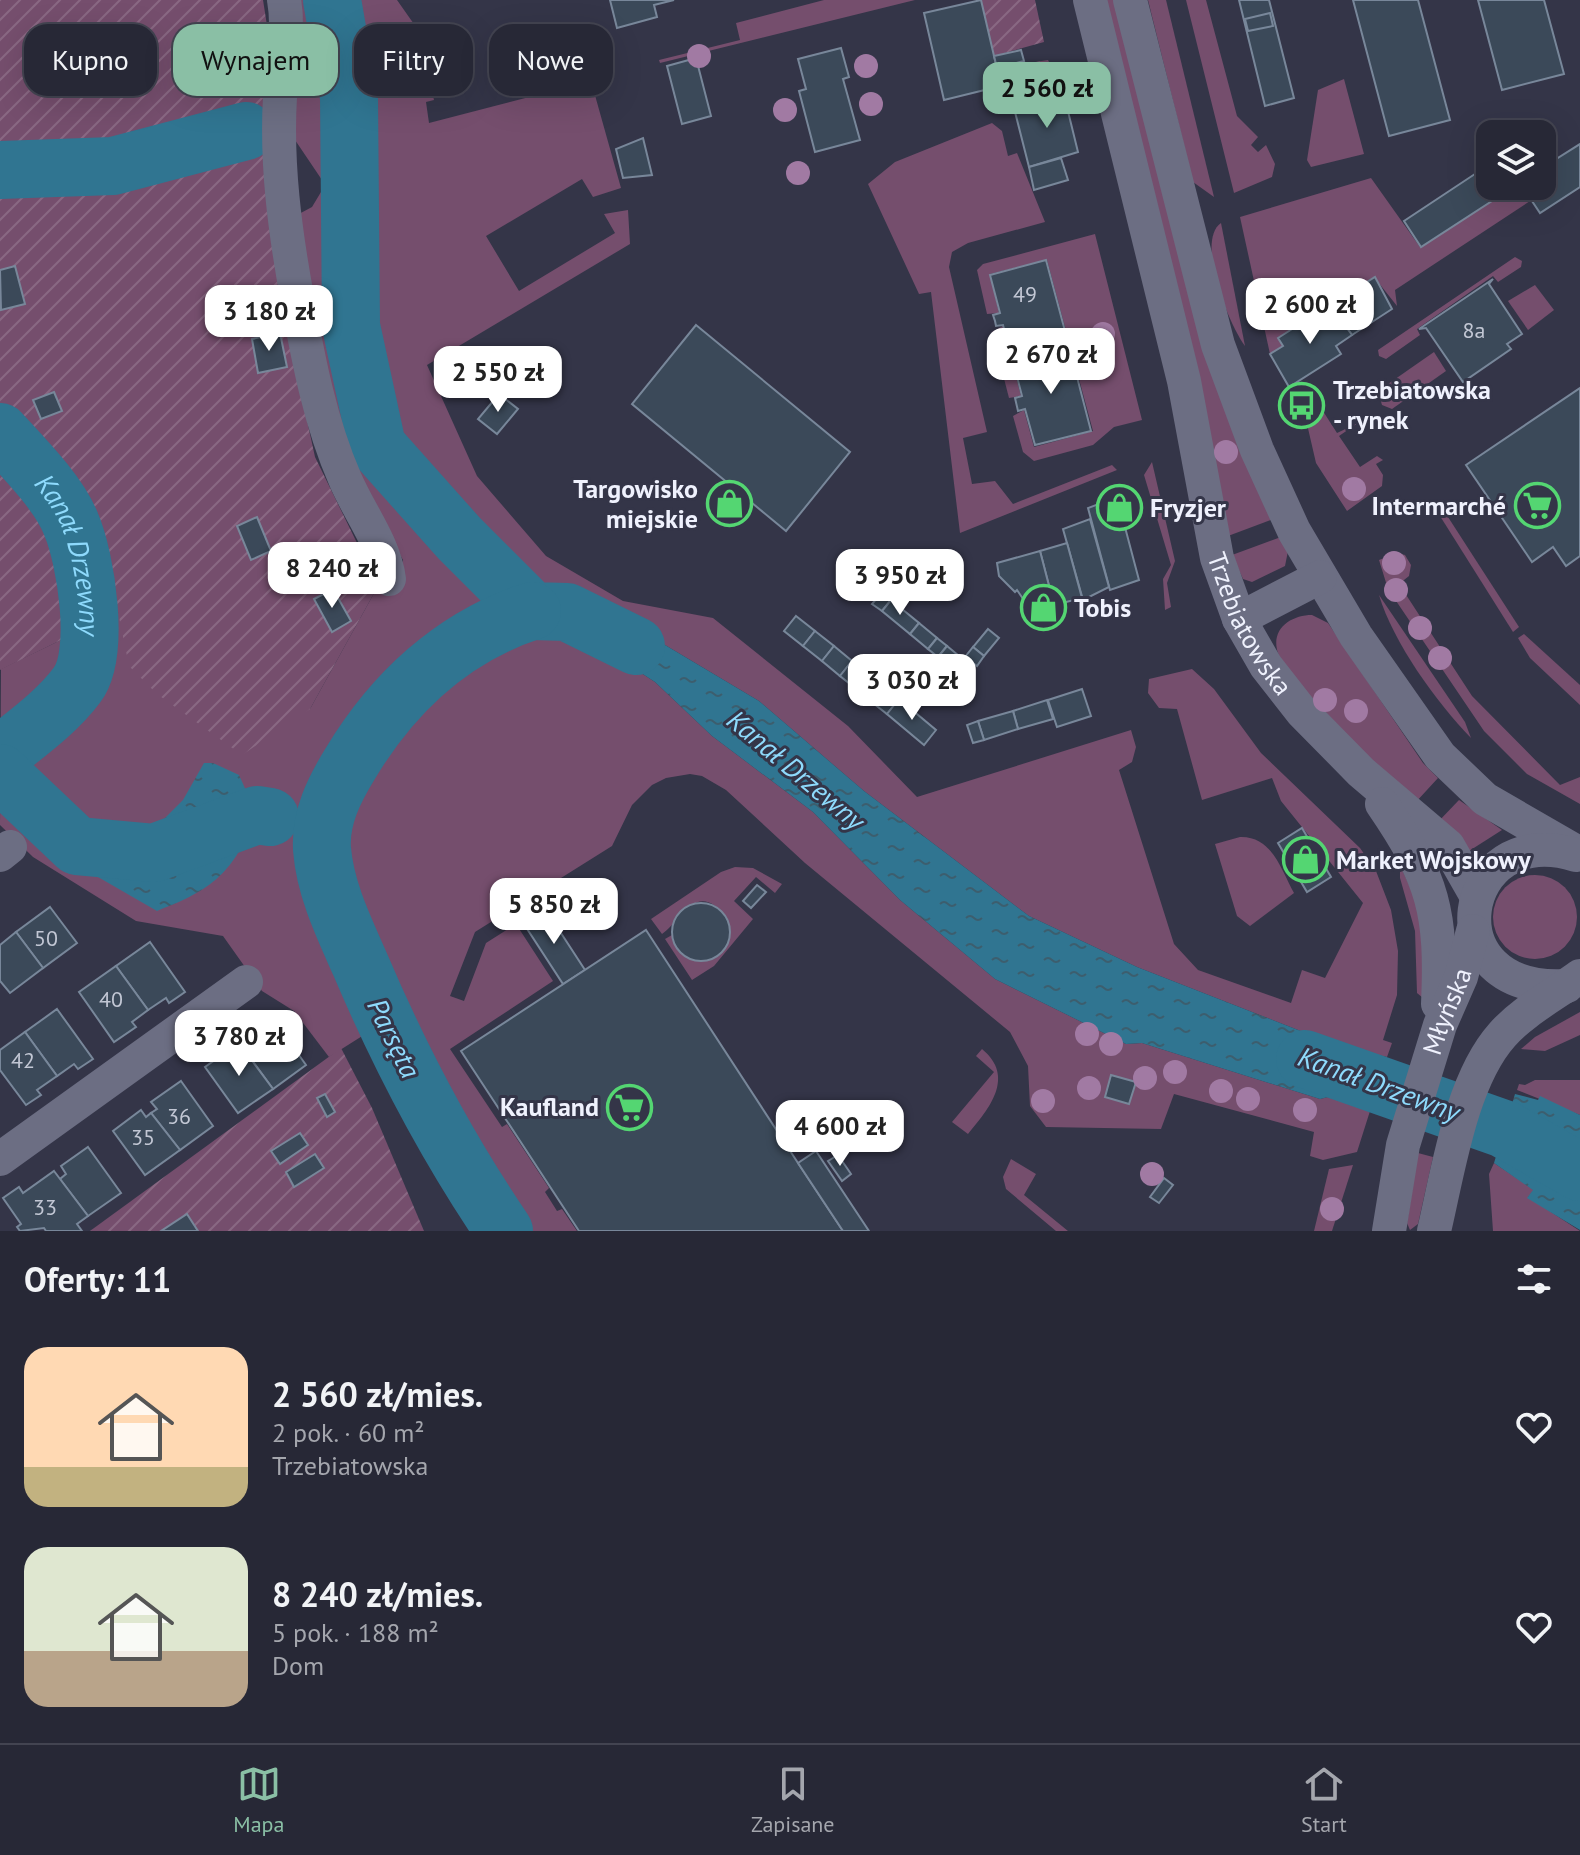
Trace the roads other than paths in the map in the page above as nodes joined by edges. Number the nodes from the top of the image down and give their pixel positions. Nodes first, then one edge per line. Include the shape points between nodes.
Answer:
1 (284, 0) edge
2 (1090, 0) edge
3 (1130, 0) edge
4 (1320, 577) junction
5 (389, 579) dead end
6 (1239, 619) junction
7 (1361, 772) junction
8 (1580, 855) edge
9 (1476, 895) junction
10 (1473, 931) junction
11 (1573, 981) edge
12 (246, 982) dead end
13 (1435, 1041) junction
14 (0, 1159) edge
15 (1389, 1231) edge
16 (1434, 1231) edge

1 - 5 street via 288,23 280,97 280,187 297,296 324,422 345,479 387,562
2 - 6 street, Trzebiatowska via 1184,381 1215,549
3 - 4 street via 1218,345 1257,450
4 - 6 street
4 - 8 street via 1414,721 1450,766 1492,804
6 - 7 street, Trzebiatowska via 1289,697
7 - 9 street, Trzebiatowska via 1448,846
7 - 13 street via 1429,884 1439,926
8 - 9 street via 1544,850 1523,854 1495,870
9 - 10 street, Młyńska
10 - 11 street via 1492,960 1510,975 1532,984
10 - 13 street, Młyńska
11 - 16 street, Młyńska via 1514,1023 1478,1072
12 - 14 street
13 - 15 street, Młyńska via 1403,1145

